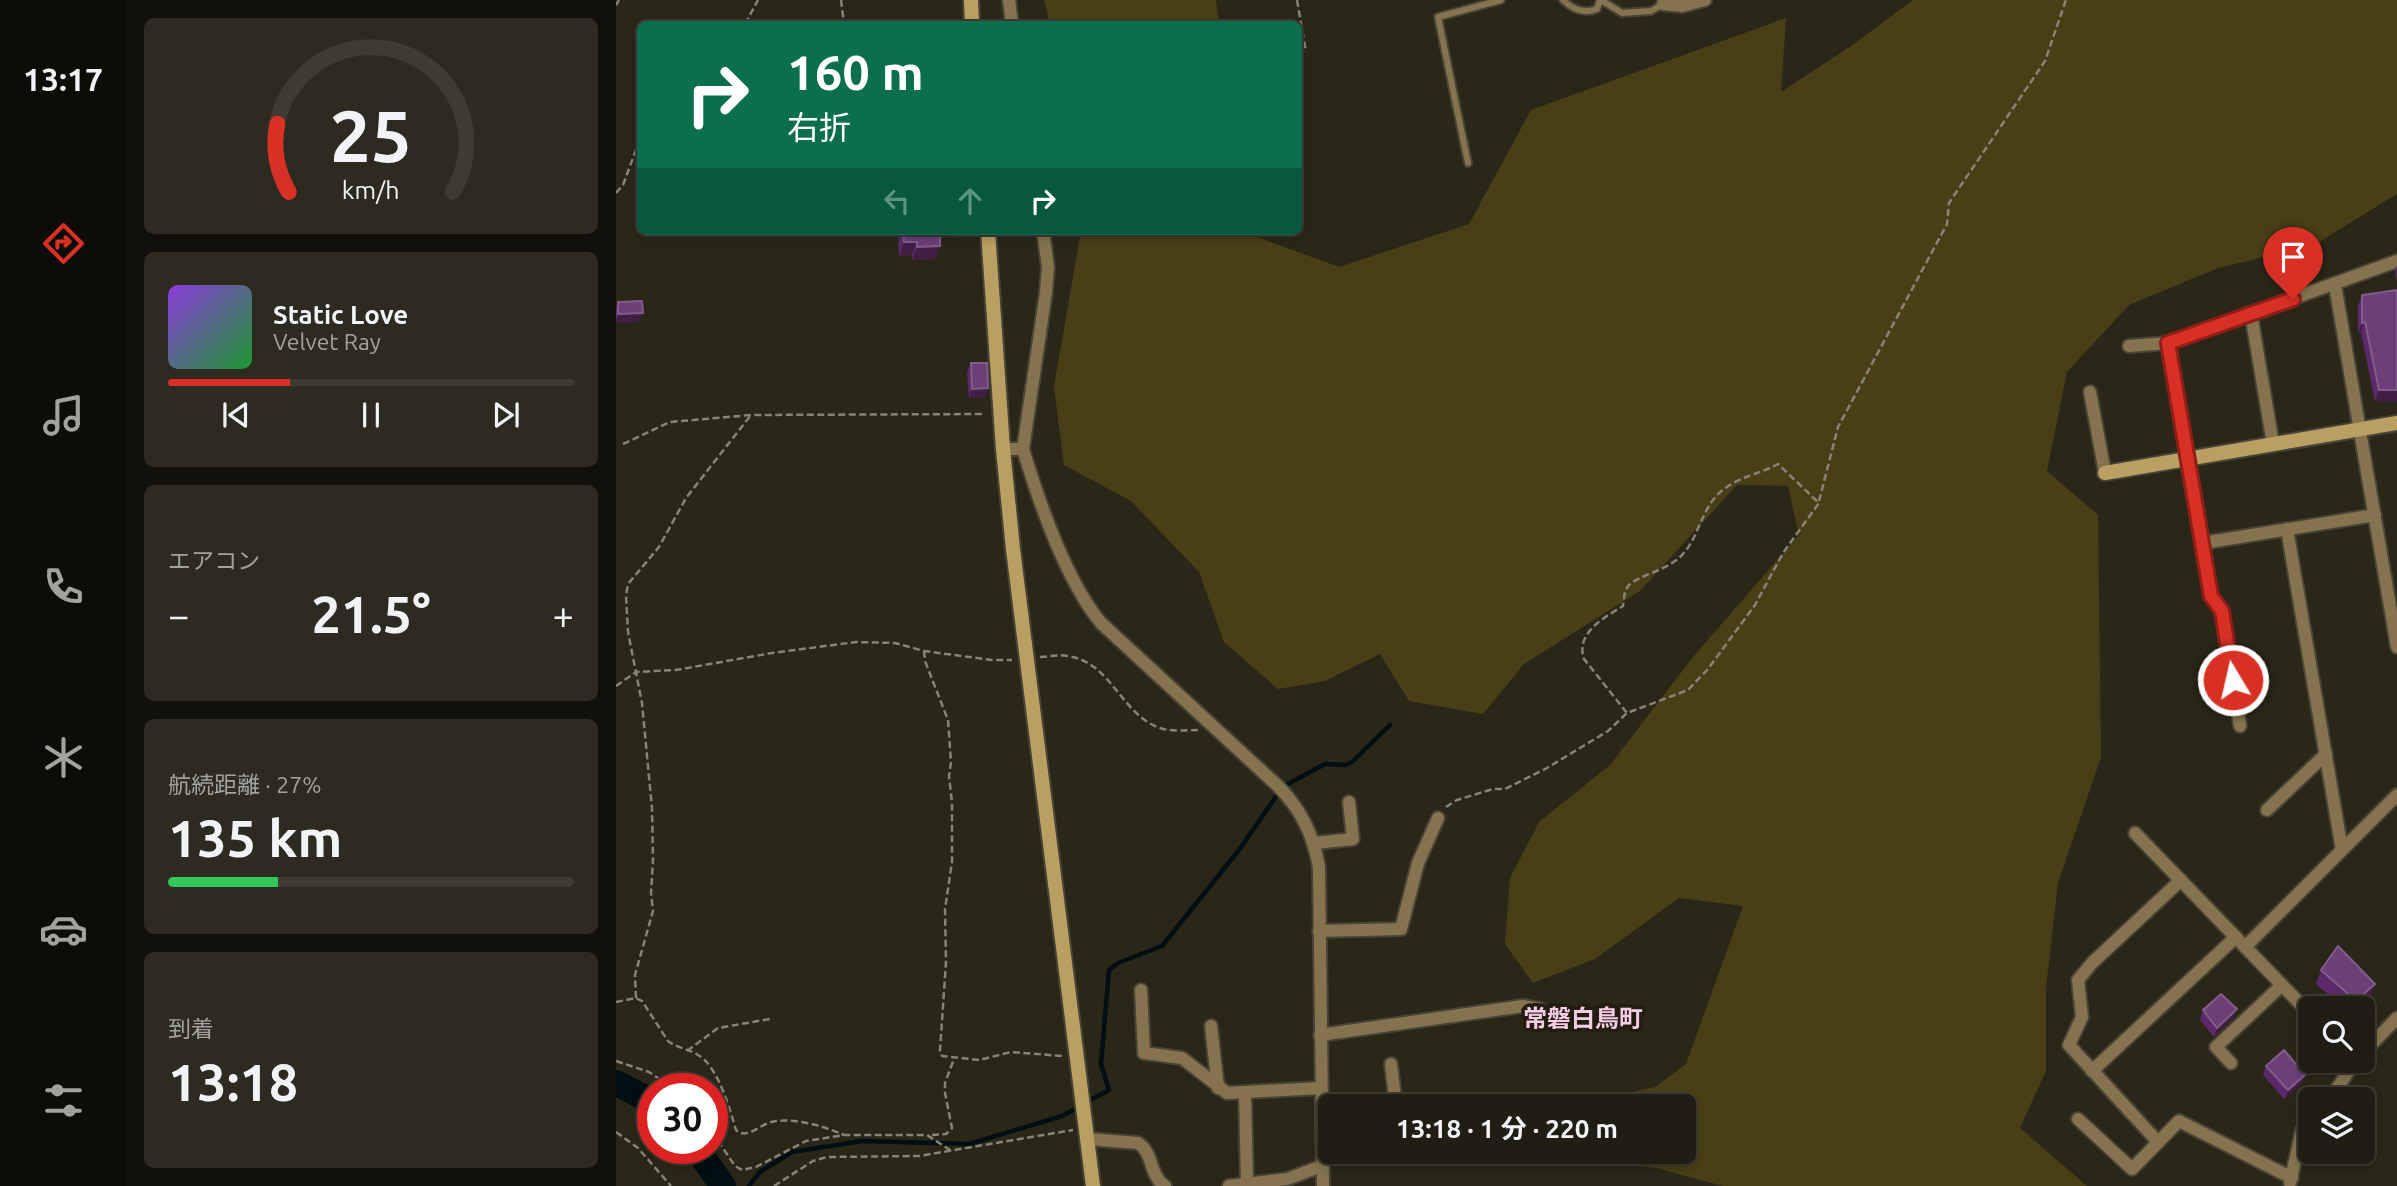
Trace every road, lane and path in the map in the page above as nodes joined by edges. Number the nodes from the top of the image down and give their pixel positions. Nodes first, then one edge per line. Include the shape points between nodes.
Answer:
1 (618, 0) edge
2 (758, 0) edge
3 (841, 0) edge
4 (971, 0) edge
5 (1009, 0) edge
6 (1297, 0) edge
7 (1502, 0) edge
8 (1563, 0) edge
9 (1601, 0) edge
10 (1705, 0) edge
11 (2066, 0) edge
12 (1666, 2) edge
13 (616, 5) edge
14 (747, 21) edge
15 (844, 21) edge
16 (972, 21) edge
17 (1012, 21) edge
18 (1301, 21) edge
19 (1302, 29) edge
20 (1306, 52) dead end
21 (637, 147) edge
22 (1468, 163) dead end
23 (616, 193) edge
24 (988, 235) edge
25 (1044, 235) edge
26 (2397, 261) edge
27 (2335, 285) junction
28 (2252, 314) junction
29 (2168, 343) junction
30 (2129, 346) dead end
31 (2090, 392) dead end
32 (1001, 414) junction
33 (751, 415) junction
34 (2397, 423) edge
35 (2360, 429) junction
36 (623, 444) dead end
37 (2273, 444) junction
38 (1003, 449) junction
39 (1023, 449) junction
40 (2189, 459) junction
41 (2105, 473) joint
42 (1819, 503) junction
43 (2375, 515) junction
44 (2287, 529) junction
45 (2203, 542) junction
46 (2397, 647) edge
47 (924, 651) junction
48 (1027, 659) junction
49 (635, 673) junction
50 (616, 686) edge
51 (1627, 713) junction
52 (2240, 726) dead end
53 (1215, 730) junction
54 (2326, 754) junction
55 (2397, 795) edge
56 (1349, 802) dead end
57 (2267, 810) dead end
58 (1438, 818) joint
59 (2135, 833) dead end
60 (1315, 843) junction
61 (2342, 850) junction
62 (2181, 880) junction
63 (1319, 931) junction
64 (2240, 942) junction
65 (2282, 985) junction
66 (1141, 990) dead end
67 (636, 998) junction
68 (616, 1002) edge
69 (2298, 1002) edge
70 (1540, 1009) dead end
71 (2397, 1018) edge
72 (770, 1019) dead end
73 (1211, 1026) dead end
74 (1320, 1035) junction
75 (2375, 1041) edge
76 (687, 1051) junction
77 (1078, 1057) junction
78 (954, 1059) junction
79 (616, 1061) edge
80 (2231, 1063) dead end
81 (1391, 1065) dead end
82 (2092, 1071) junction
83 (650, 1073) edge
84 (1218, 1088) junction
85 (1320, 1088) junction
86 (1245, 1093) junction
87 (1321, 1094) edge
88 (1395, 1094) edge
89 (2078, 1119) dead end
90 (616, 1132) edge
91 (1087, 1133) junction
92 (844, 1135) junction
93 (931, 1135) junction
94 (2158, 1142) junction
95 (2298, 1149) edge
96 (950, 1150) junction
97 (728, 1156) edge
98 (1322, 1166) joint
99 (2291, 1182) edge
100 (1247, 1184) junction
101 (671, 1186) edge
102 (774, 1186) edge
103 (1093, 1186) edge
104 (1165, 1186) edge
105 (1229, 1186) edge
106 (1323, 1186) edge

1 - 13 path
2 - 14 path
3 - 15 path
4 - 16 street
5 - 17 street
6 - 18 path
7 - 22 lane via 1438,17
8 - 9 lane via 1589,12 1597,9
9 - 12 lane via 1622,13 1651,11
10 - 12 street via 1682,6
11 - 42 path via 2045,61 1949,203 1947,224 1838,427
19 - 20 path
21 - 23 path
24 - 32 street
25 - 39 street via 1046,292
26 - 27 street
27 - 28 street
27 - 35 street
28 - 29 street
28 - 37 street
29 - 30 street
29 - 40 street
31 - 41 street
32 - 33 path
32 - 38 street
33 - 36 path via 670,422
33 - 49 path via 686,498 659,547 628,584 628,632
34 - 35 street
35 - 37 street
35 - 43 street
37 - 40 street
38 - 39 street
38 - 48 street
39 - 53 street via 1036,494 1088,607
40 - 41 street
40 - 45 street
42 - 51 path via 1783,553 1755,605 1701,676 1688,690
42 - 51 path via 1778,464 1753,473 1715,498 1689,548 1678,559 1630,585 1623,606 1594,624 1581,651
43 - 44 street
43 - 46 street
44 - 45 street
44 - 54 street
45 - 52 street via 2211,596 2222,611
47 - 48 path via 992,660
47 - 49 path via 895,643 856,642
47 - 78 path via 950,739 952,862 945,909 940,1050 942,1056
48 - 53 path via 1076,657 1098,670 1150,724 1163,730
48 - 77 street
49 - 50 path
49 - 67 path via 649,757 653,861 653,911 635,975
51 - 58 path via 1608,731 1547,768 1505,789 1457,800
53 - 60 street via 1281,790 1301,813
54 - 57 street
54 - 61 street
55 - 61 street
56 - 60 street via 1353,839
58 - 63 street via 1418,863 1401,929
59 - 62 street
60 - 63 street
61 - 64 street
62 - 64 street
62 - 82 street via 2078,980 2082,1017 2069,1045
63 - 74 street
64 - 65 street
64 - 82 street
65 - 69 street
65 - 80 street via 2216,1047
66 - 84 street via 1144,1053 1182,1058
67 - 68 path
67 - 76 path via 668,1041
70 - 74 street via 1523,1006
71 - 75 street
72 - 76 path via 718,1028
73 - 84 street
74 - 85 street
76 - 92 path via 698,1055 714,1074 740,1134 781,1121 825,1127
77 - 78 path via 1011,1052 979,1060
77 - 91 street
78 - 93 path via 944,1093 950,1132
79 - 83 path
81 - 88 street
82 - 94 street
84 - 86 street
85 - 86 street
85 - 87 street
86 - 100 street
89 - 94 street via 2132,1169
90 - 101 path
91 - 96 path
91 - 103 street
91 - 104 street via 1138,1143
92 - 93 path
92 - 97 path via 806,1142 742,1170
93 - 96 path
94 - 99 street via 2179,1121
95 - 99 street
96 - 102 path via 919,1156 827,1157
98 - 100 street via 1287,1179
98 - 106 street
100 - 105 street

